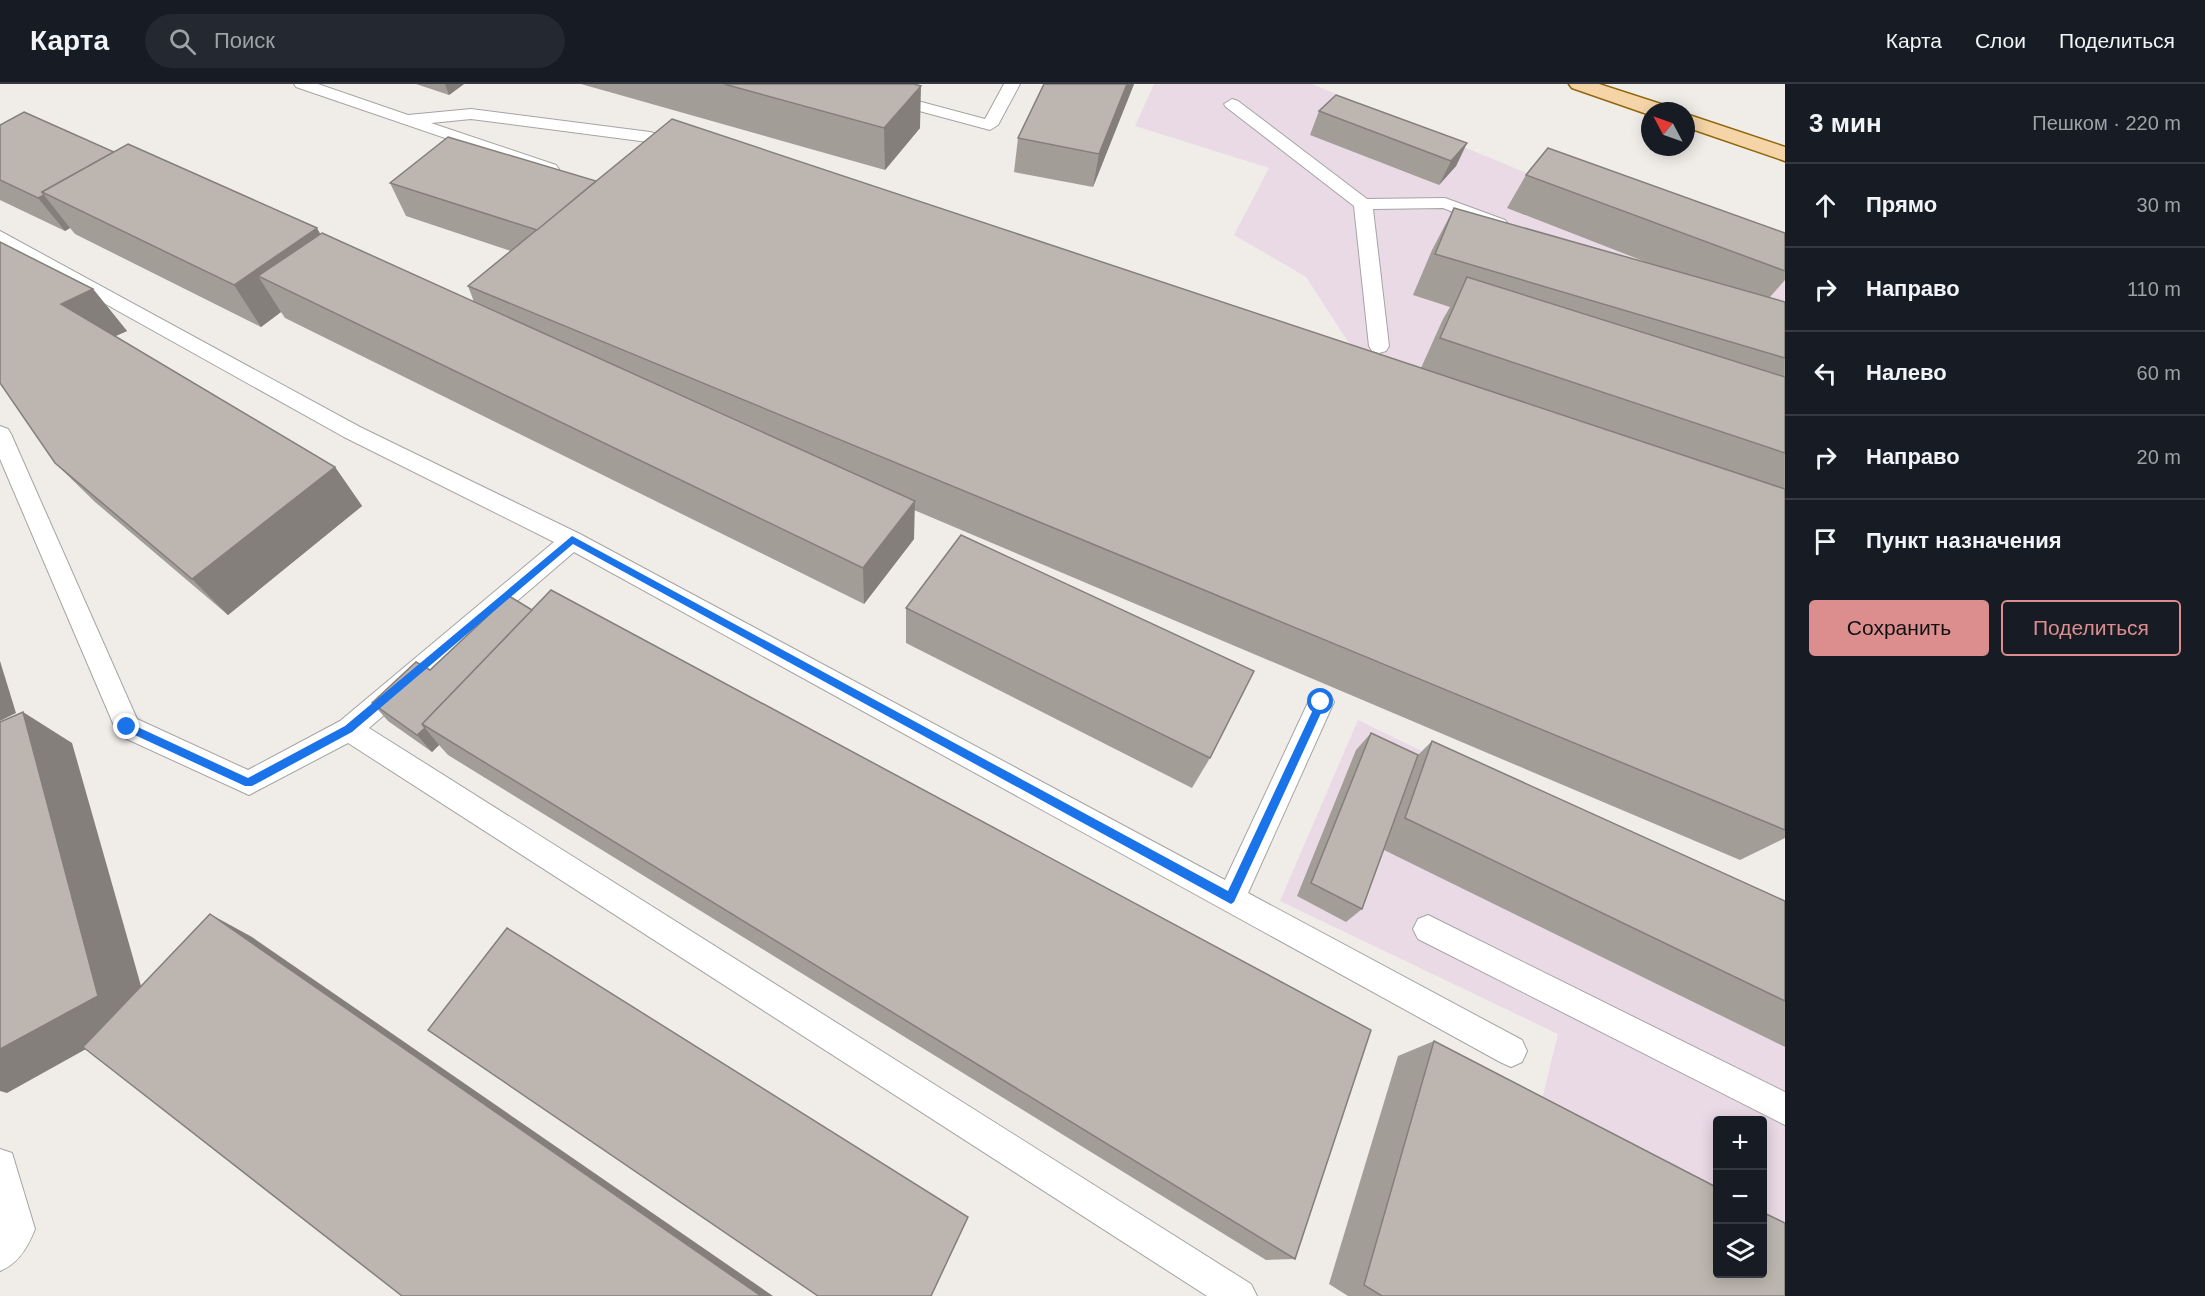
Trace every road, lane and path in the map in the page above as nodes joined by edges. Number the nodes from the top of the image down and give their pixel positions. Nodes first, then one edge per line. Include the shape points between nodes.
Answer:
1 (302, 84) edge
2 (836, 84) edge
3 (1012, 84) edge
4 (1579, 84) edge
5 (1232, 104) dead end
6 (1641, 105) edge
7 (408, 120) junction
8 (1695, 123) edge
9 (696, 151) edge
10 (1785, 154) edge
11 (566, 175) edge
12 (1363, 204) junction
13 (1522, 233) edge
14 (0, 237) edge
15 (1379, 346) dead end
16 (0, 434) edge
17 (572, 540) junction
18 (1321, 702) dead end
19 (349, 729) junction
20 (1231, 898) junction
21 (1428, 929) dead end
22 (1511, 1051) dead end
23 (1785, 1109) edge
24 (0, 1166) edge
25 (0, 1254) edge
26 (1239, 1296) edge

1 - 7 lane
2 - 3 lane via 990,125
4 - 6 main road
5 - 12 lane
7 - 9 lane via 471,114 651,137
7 - 11 lane
8 - 10 main road
12 - 13 lane via 1445,203
12 - 15 lane
14 - 17 lane via 352,432
16 - 19 lane via 127,727 249,783
17 - 19 lane
17 - 20 lane
18 - 20 lane
19 - 26 lane
20 - 22 lane
21 - 23 lane
24 - 25 lane via 18,1229

